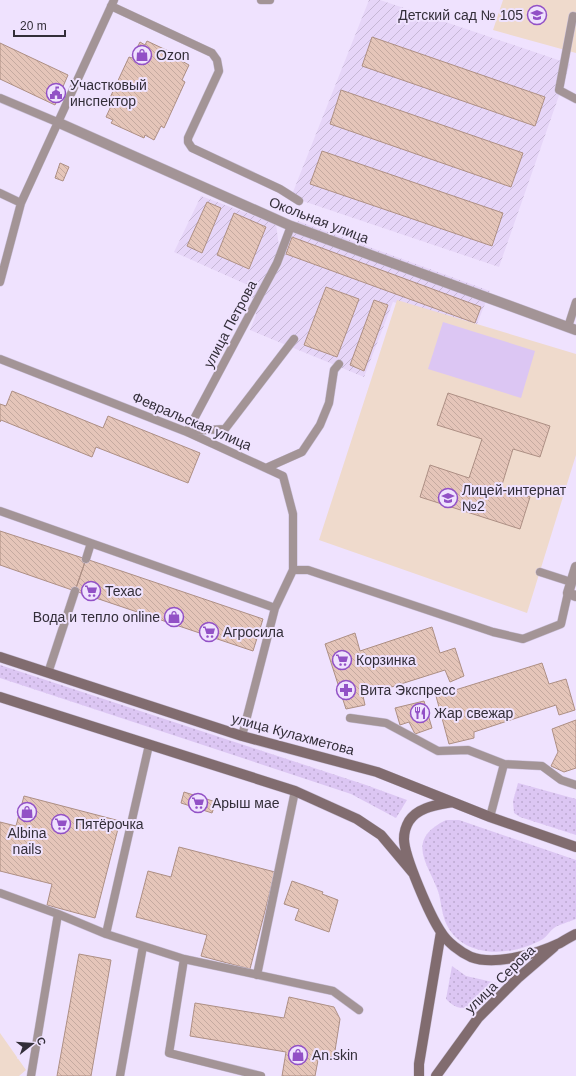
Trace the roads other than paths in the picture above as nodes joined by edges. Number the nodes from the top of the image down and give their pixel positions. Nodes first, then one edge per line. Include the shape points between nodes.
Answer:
1 (261, 0) edge
2 (270, 0) edge
3 (112, 3) edge
4 (576, 17) edge
5 (0, 98) edge
6 (576, 99) edge
7 (57, 122) junction
8 (0, 193) edge
9 (299, 201) dead end
10 (21, 203) junction
11 (291, 226) junction
12 (0, 282) edge
13 (576, 302) edge
14 (572, 329) edge
15 (294, 339) dead end
16 (0, 359) edge
17 (339, 364) dead end
18 (187, 432) junction
19 (266, 468) junction
20 (0, 511) edge
21 (91, 543) junction
22 (86, 559) dead end
23 (576, 567) edge
24 (293, 570) junction
25 (540, 572) dead end
26 (571, 582) junction
27 (75, 591) dead end
28 (572, 594) edge
29 (275, 608) junction
30 (0, 657) edge
31 (48, 673) junction
32 (0, 697) edge
33 (350, 718) dead end
34 (242, 736) junction
35 (149, 745) junction
36 (504, 764) junction
37 (576, 785) edge
38 (295, 791) junction
39 (452, 802) junction
40 (490, 817) junction
41 (576, 847) edge
42 (413, 873) junction
43 (0, 893) edge
44 (58, 914) junction
45 (441, 932) junction
46 (106, 934) junction
47 (575, 934) edge
48 (559, 943) junction
49 (143, 946) junction
50 (184, 959) junction
51 (257, 975) junction
52 (359, 1010) dead end
53 (30, 1076) edge
54 (120, 1076) edge
55 (261, 1076) edge
56 (419, 1076) edge
57 (436, 1076) edge

1 - 2 lane
3 - 7 lane
3 - 9 lane via 212,53 217,60 219,71 188,138 192,148 280,189
4 - 6 lane via 573,16 558,90
5 - 7 lane
7 - 10 lane
7 - 11 street, Окольная улица
8 - 10 lane
10 - 12 lane
11 - 14 street, Окольная улица
11 - 18 lane, улица Петрова via 277,263
13 - 14 lane
15 - 18 lane via 225,429
16 - 18 lane, Февральская улица
17 - 19 lane via 334,370 329,403 320,424 302,452
18 - 19 lane, Февральская улица
19 - 24 lane, Февральская улица via 283,476 293,514
20 - 21 lane
21 - 22 lane
21 - 29 lane
23 - 26 street
24 - 28 lane via 308,570 493,632 523,639 561,624
24 - 29 lane, Февральская улица
25 - 26 lane
26 - 28 street
27 - 31 lane
29 - 34 lane, Февральская улица
30 - 31 main road, улица Кулахметова
31 - 34 main road, улица Кулахметова
32 - 35 main road
33 - 36 lane via 386,723 438,750 468,750
34 - 39 main road, улица Кулахметова via 377,772
35 - 38 main road
35 - 46 lane
36 - 37 lane via 542,766 561,780
36 - 40 lane
38 - 42 main road via 357,819 382,834
38 - 51 lane
39 - 40 main road, улица Кулахметова
39 - 42 main road via 430,807 417,813 409,821 404,839
40 - 41 main road, улица Кулахметова
42 - 45 main road
43 - 44 lane
44 - 46 lane
44 - 53 lane
45 - 48 main road via 454,946 472,957 500,960
45 - 56 main road
46 - 49 lane
47 - 48 main road
48 - 57 main road, улица Серова via 518,978 478,1018
49 - 50 lane
49 - 54 lane
50 - 51 lane
50 - 55 lane via 169,1053
51 - 52 lane via 333,991

